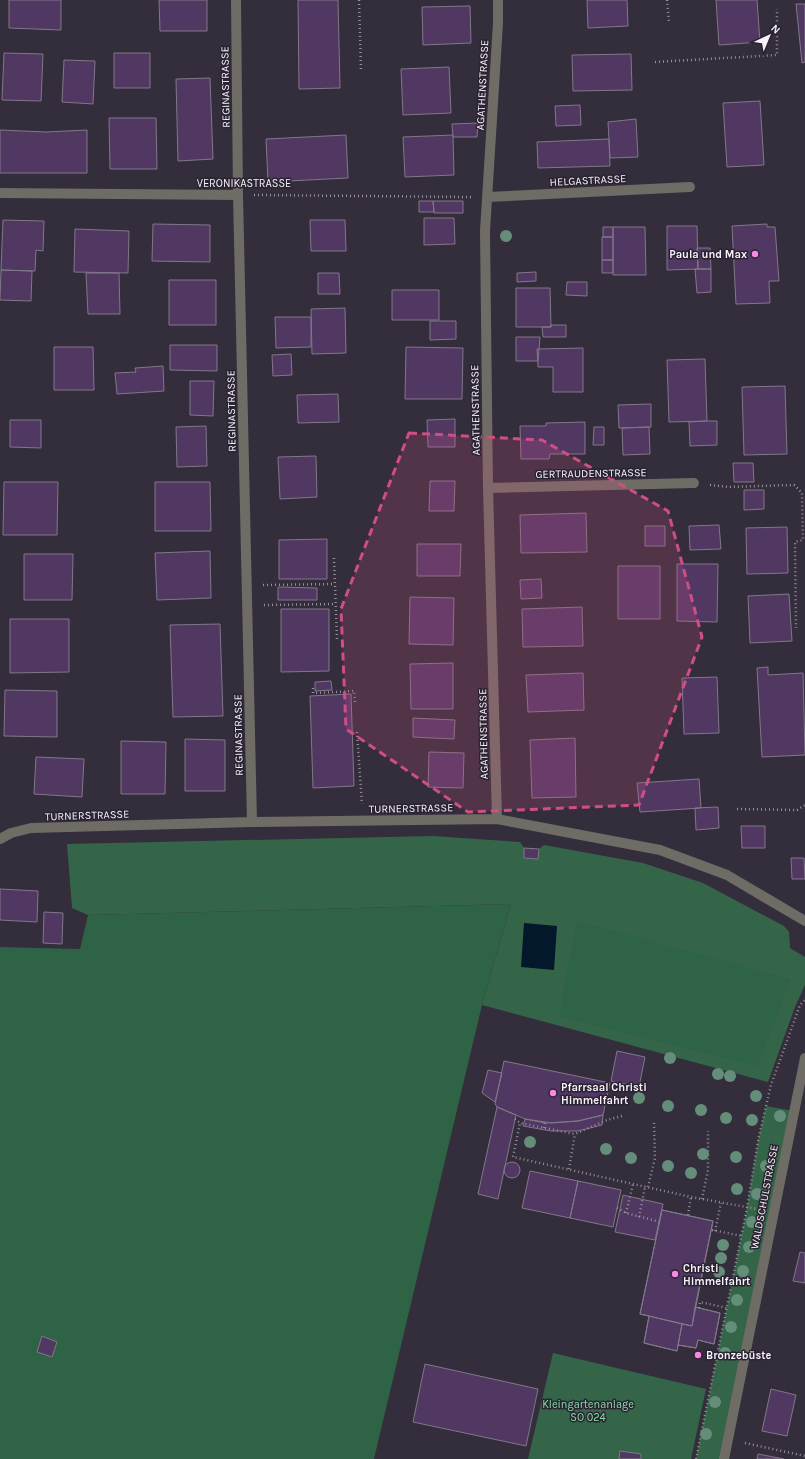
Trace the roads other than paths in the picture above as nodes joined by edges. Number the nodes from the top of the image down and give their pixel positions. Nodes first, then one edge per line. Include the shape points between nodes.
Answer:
1 (236, 0) edge
2 (498, 0) edge
3 (690, 187) dead end
4 (0, 193) edge
5 (238, 195) junction
6 (488, 197) junction
7 (694, 483) road end
8 (488, 488) junction
9 (497, 819) junction
10 (252, 822) junction
11 (0, 839) edge
12 (805, 921) edge
13 (805, 1058) edge
14 (724, 1459) edge

1 - 5 street, REGINASTRASSE
2 - 6 street, AGATHENSTRASSE
3 - 6 street, HELGASTRASSE
4 - 5 street, VERONIKASTRASSE
5 - 10 street, REGINASTRASSE
6 - 8 street, AGATHENSTRASSE via 485,231
7 - 8 street, GERTRAUDENSTRASSE
8 - 9 street, AGATHENSTRASSE
9 - 10 street, TURNERSTRASSE
9 - 12 street, TURNERSTRASSE via 660,850 728,875
10 - 11 street, TURNERSTRASSE via 31,828
13 - 14 street, WALDSCHULSTRASSE

